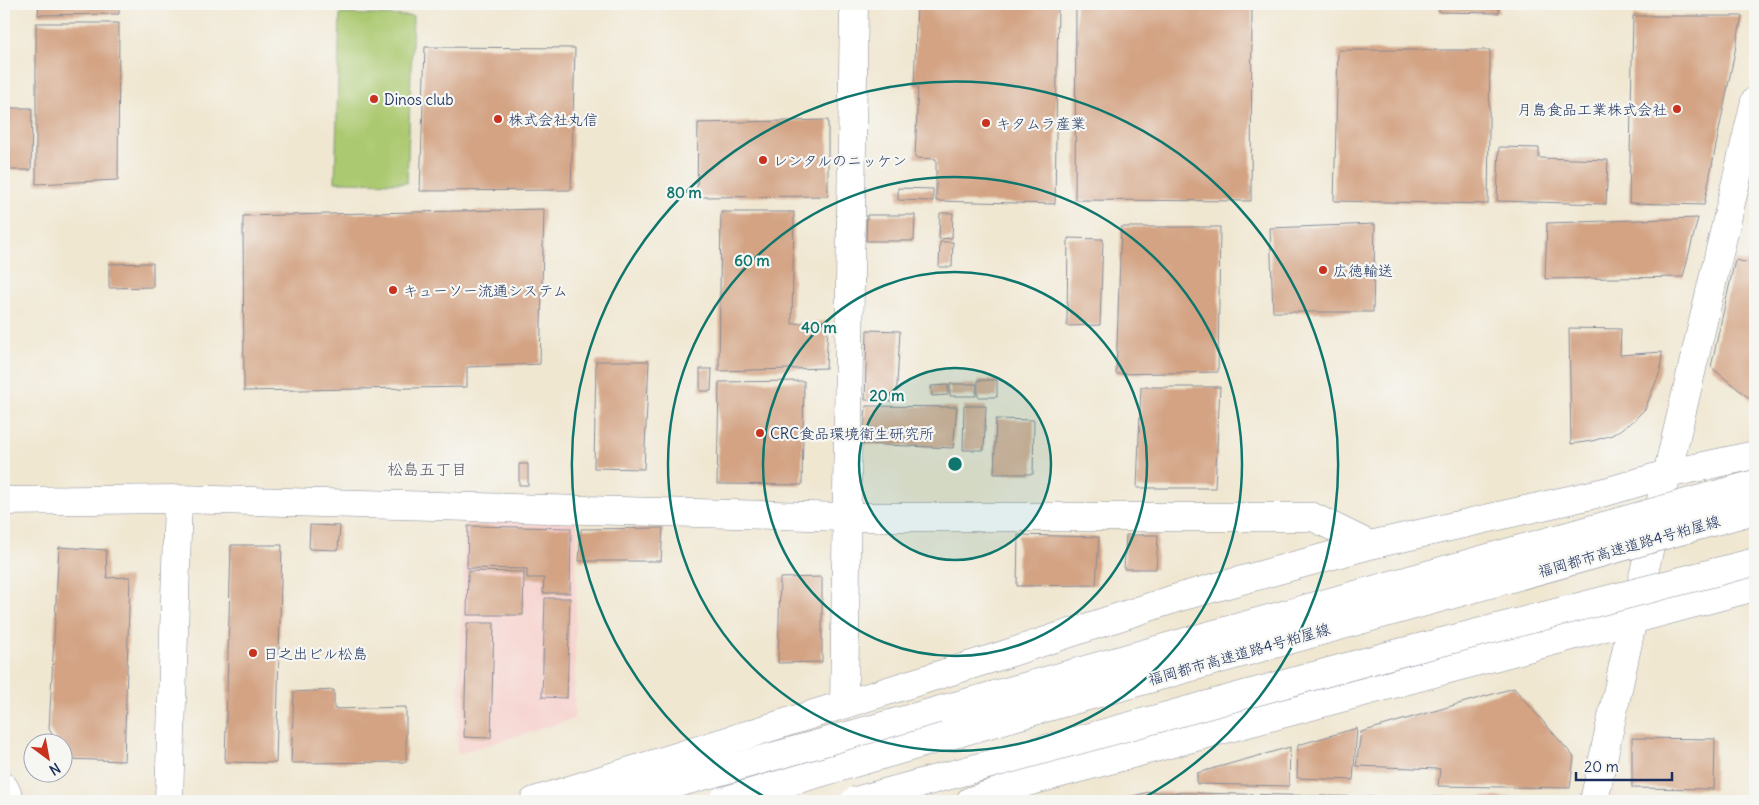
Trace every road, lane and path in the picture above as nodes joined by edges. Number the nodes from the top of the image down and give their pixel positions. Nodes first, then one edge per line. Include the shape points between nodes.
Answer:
1 (854, 4) edge
2 (1755, 101) edge
3 (1755, 455) edge
4 (1667, 474) junction
5 (1755, 484) edge
6 (178, 499) junction
7 (4, 501) edge
8 (1755, 510) edge
9 (845, 517) junction
10 (1370, 545) junction
11 (1755, 562) edge
12 (1755, 587) edge
13 (1633, 619) junction
14 (844, 705) junction
15 (4, 787) edge
16 (11, 801) edge
17 (169, 801) edge
18 (534, 801) edge
19 (553, 801) edge
20 (723, 801) edge
21 (855, 801) edge
22 (970, 801) edge
23 (1594, 801) edge

1 - 9 main road
2 - 4 main road
3 - 4 main road
4 - 10 main road via 1609,491
4 - 13 main road
5 - 19 main road, bridge via 667,786
6 - 7 main road
6 - 9 main road
6 - 17 main road
8 - 20 main road, 福岡都市高速道路4号粕屋線, bridge
9 - 10 main road via 1313,517
9 - 14 main road
10 - 14 main road via 1180,597
11 - 21 main road, bridge via 1377,658
12 - 13 main road
13 - 22 main road via 1024,783
13 - 23 main road
14 - 18 main road
15 - 16 main road

